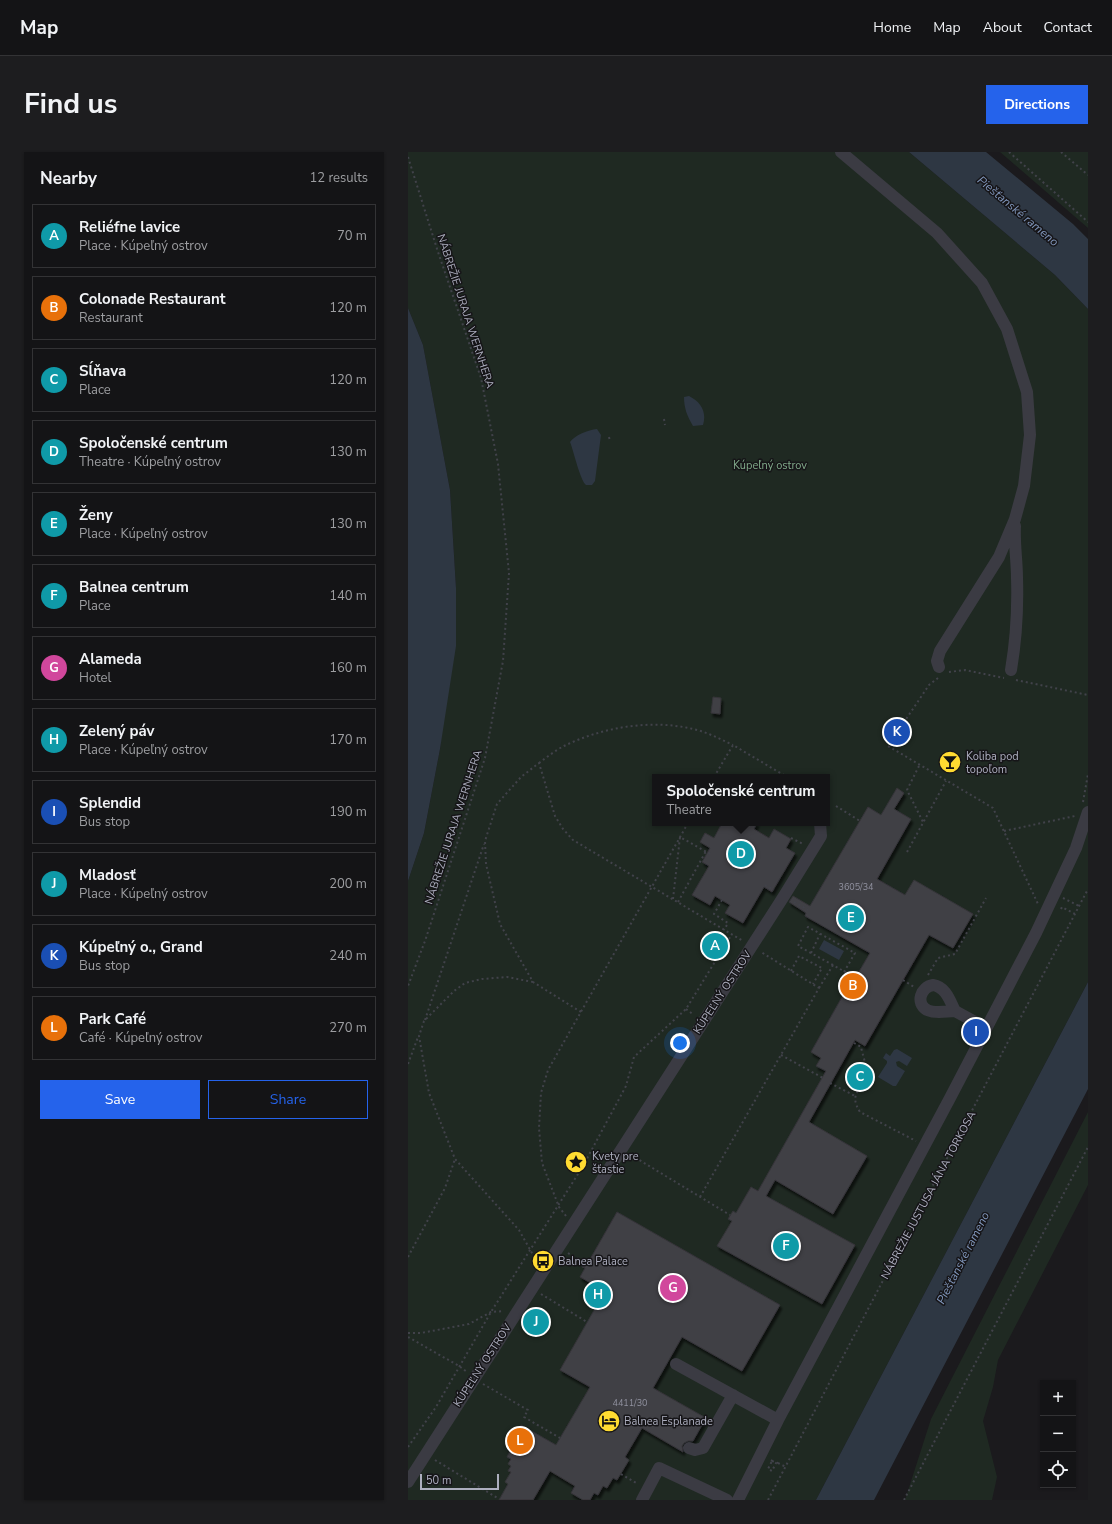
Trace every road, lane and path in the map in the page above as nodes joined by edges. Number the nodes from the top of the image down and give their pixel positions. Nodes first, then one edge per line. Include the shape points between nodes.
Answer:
1 (841, 152) edge
2 (1008, 152) edge
3 (1061, 152) edge
4 (408, 157) edge
5 (1088, 175) edge
6 (1088, 222) edge
7 (664, 419) dead end
8 (665, 424) dead end
9 (609, 437) dead end
10 (610, 441) dead end
11 (1015, 519) junction
12 (1011, 670) dead end
13 (942, 672) junction
14 (1088, 695) edge
15 (733, 746) junction
16 (539, 762) junction
17 (920, 766) junction
18 (716, 774) edge
19 (782, 774) edge
20 (946, 781) junction
21 (836, 806) dead end
22 (1084, 814) edge
23 (860, 821) dead end
24 (923, 822) junction
25 (686, 826) edge
26 (820, 826) edge
27 (1004, 831) junction
28 (680, 837) junction
29 (485, 841) junction
30 (706, 851) junction
31 (907, 852) dead end
32 (712, 855) dead end
33 (651, 886) junction
34 (1088, 889) edge
35 (986, 898) dead end
36 (673, 899) junction
37 (722, 900) dead end
38 (1070, 901) dead end
39 (678, 902) junction
40 (1079, 906) junction
41 (1048, 908) junction
42 (724, 930) junction
43 (732, 934) junction
44 (820, 934) junction
45 (752, 946) junction
46 (810, 953) junction
47 (833, 965) junction
48 (791, 971) junction
49 (844, 972) junction
50 (854, 977) dead end
51 (927, 977) dead end
52 (533, 982) junction
53 (813, 984) junction
54 (408, 986) edge
55 (819, 988) junction
56 (956, 1011) dead end
57 (581, 1012) junction
58 (424, 1021) junction
59 (986, 1028) junction
60 (419, 1036) junction
61 (854, 1042) dead end
62 (781, 1055) junction
63 (408, 1064) edge
64 (822, 1078) dead end
65 (830, 1083) dead end
66 (855, 1096) junction
67 (924, 1145) junction
68 (1088, 1147) edge
69 (622, 1149) junction
70 (455, 1159) junction
71 (700, 1197) junction
72 (559, 1207) junction
73 (730, 1215) dead end
74 (573, 1223) junction
75 (558, 1247) junction
76 (531, 1250) junction
77 (408, 1257) edge
78 (584, 1263) dead end
79 (542, 1272) junction
80 (532, 1288) junction
81 (517, 1310) junction
82 (491, 1312) junction
83 (587, 1322) dead end
84 (408, 1332) edge
85 (408, 1337) edge
86 (676, 1364) dead end
87 (459, 1366) junction
88 (474, 1378) junction
89 (733, 1395) junction
90 (778, 1420) junction
91 (560, 1438) dead end
92 (408, 1447) edge
93 (689, 1448) dead end
94 (425, 1455) junction
95 (777, 1463) junction
96 (786, 1467) junction
97 (621, 1474) dead end
98 (408, 1482) edge
99 (645, 1495) edge
100 (499, 1499) dead end
101 (727, 1500) edge
102 (738, 1500) edge
103 (768, 1500) edge
104 (904, 1500) edge

1 - 11 street via 937,232 982,284 1007,329 1027,392 1030,435 1024,486
2 - 6 path
3 - 5 path
4 - 54 path, NÁBREŽIE JURAJA WERNHERA via 482,378 498,464 509,573 503,661 485,758
7 - 8 path
9 - 10 path
11 - 12 street via 1018,580 1016,640
11 - 13 street via 999,557 940,651 937,661
13 - 14 path via 965,670
13 - 17 path via 929,685 888,746
15 - 16 path via 693,729 659,725 633,726 598,732 563,746
15 - 18 path
15 - 19 path
16 - 29 path via 521,777 497,804
16 - 33 path via 555,816 563,829 573,840
17 - 20 path
17 - 24 path via 907,790
20 - 24 path
20 - 27 path via 993,808
21 - 23 path
22 - 27 path
22 - 41 street via 1076,848
24 - 31 path
25 - 28 path
26 - 45 street, KÚPEĽNÝ OSTROV via 821,836
27 - 41 path via 1040,906
28 - 30 path
28 - 33 path
28 - 36 path
29 - 52 path via 486,864 500,924
29 - 58 path
30 - 32 path
30 - 39 path
33 - 36 path
33 - 57 path
34 - 40 path, NÁBREŽIE JUSTUSA JÁNA TORKOSA
35 - 51 path via 955,954 938,958
36 - 39 path
37 - 42 path via 714,914 728,922
38 - 40 path
39 - 42 path
40 - 96 path, NÁBREŽIE JUSTUSA JÁNA TORKOSA
41 - 59 street
42 - 43 path
43 - 45 path
43 - 72 path via 686,1009 634,1057 623,1092
44 - 46 path
44 - 46 path via 808,927 798,946
44 - 49 path via 855,953
45 - 48 path
45 - 69 street, KÚPEĽNÝ OSTROV
46 - 47 path
47 - 49 path
47 - 55 path
48 - 53 path
48 - 53 path via 799,956 822,968
49 - 50 path
52 - 57 path
52 - 58 path via 507,977 482,979 465,984 454,991
53 - 55 path
55 - 62 path
56 - 59 street
57 - 72 path via 548,1070 541,1093 539,1128 542,1163
58 - 60 path
59 - 67 street
60 - 63 path
60 - 70 path via 429,1093
61 - 66 path via 861,1047 867,1074
62 - 64 path
62 - 71 path
65 - 66 path
66 - 67 path via 860,1112
67 - 90 street
68 - 104 path
69 - 71 path
69 - 74 street, KÚPEĽNÝ OSTROV
70 - 76 path via 519,1230
70 - 77 path via 445,1188
71 - 73 path
72 - 74 path
72 - 76 path
74 - 75 street, KÚPEĽNÝ OSTROV
75 - 78 path
75 - 79 street, KÚPEĽNÝ OSTROV
76 - 79 path
76 - 82 path
79 - 80 street, KÚPEĽNÝ OSTROV
80 - 81 street, KÚPEĽNÝ OSTROV
80 - 83 path
81 - 82 path
81 - 88 street, KÚPEĽNÝ OSTROV
82 - 84 path via 469,1324 421,1333
82 - 87 path
85 - 87 path
86 - 89 street
87 - 88 path
87 - 92 path via 436,1407
88 - 91 path via 528,1410 524,1417
88 - 94 street, KÚPEĽNÝ OSTROV
89 - 90 street
89 - 93 street via 703,1448
90 - 102 street
94 - 98 street, KÚPEĽNÝ OSTROV
94 - 100 path
95 - 95 path, bridge via 772,1461 768,1469 772,1471
95 - 96 path
96 - 103 path, NÁBREŽIE JUSTUSA JÁNA TORKOSA
97 - 99 path
99 - 101 street via 659,1468

